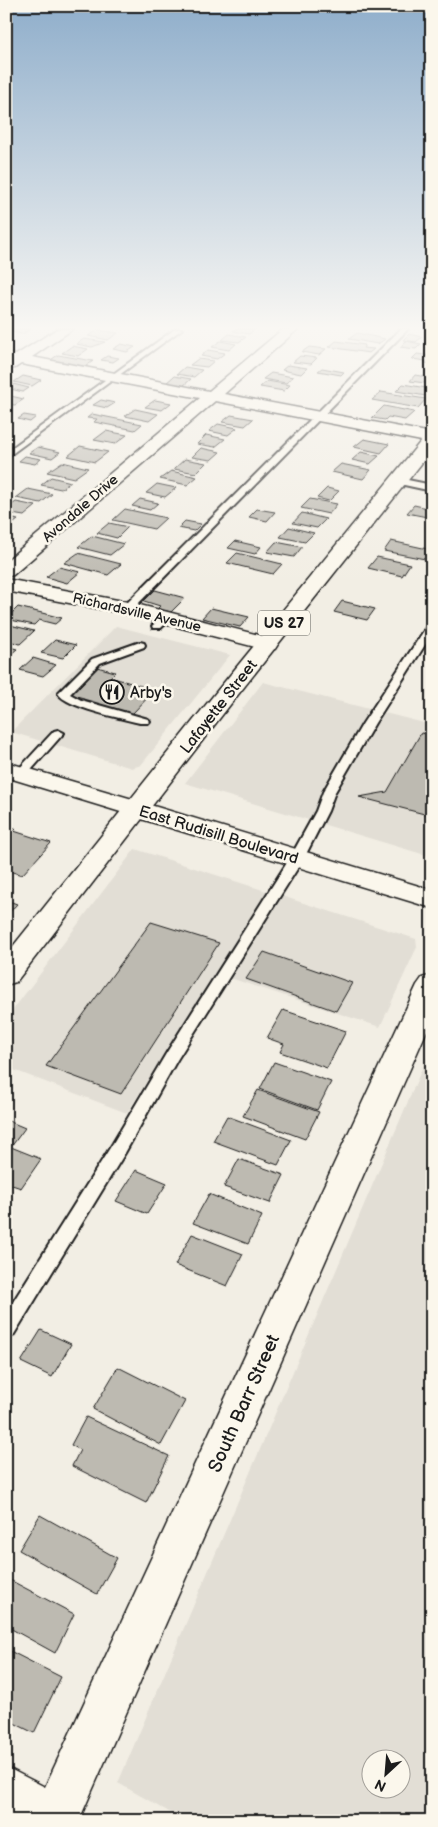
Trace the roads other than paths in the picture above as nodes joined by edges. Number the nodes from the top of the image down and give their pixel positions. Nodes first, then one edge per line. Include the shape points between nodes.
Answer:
1 (63, 414) edge
2 (190, 414) edge
3 (305, 414) edge
4 (322, 414) edge
5 (319, 417) junction
6 (432, 438) edge
7 (6, 456) edge
8 (398, 481) junction
9 (432, 488) edge
10 (6, 571) edge
11 (6, 585) edge
12 (128, 608) junction
13 (432, 626) edge
14 (267, 644) junction
15 (140, 645) dead end
16 (144, 721) dead end
17 (58, 733) dead end
18 (14, 771) edge
19 (137, 809) junction
20 (297, 858) junction
21 (432, 899) edge
22 (6, 975) edge
23 (429, 996) edge
24 (6, 1330) edge
25 (6, 1791) edge
26 (55, 1820) edge

1 - 7 lane
2 - 10 main road, Avondale Drive
3 - 5 main road
4 - 5 lane
5 - 6 main road
5 - 12 lane
6 - 8 main road, Lafayette Street / US 27
8 - 9 lane
8 - 14 main road, Lafayette Street / US 27
11 - 12 main road, Richardsville Avenue
12 - 14 main road, Richardsville Avenue via 162,622
13 - 20 lane via 369,723 329,792
14 - 19 main road, Lafayette Street / US 27
15 - 16 lane via 96,662 64,693 77,702
17 - 18 lane
18 - 19 main road, East Rudisill Boulevard
19 - 20 main road, East Rudisill Boulevard
19 - 22 main road, Lafayette Street / US 27
20 - 21 main road, East Rudisill Boulevard
20 - 24 lane
23 - 26 main road, South Barr Street
25 - 26 main road

